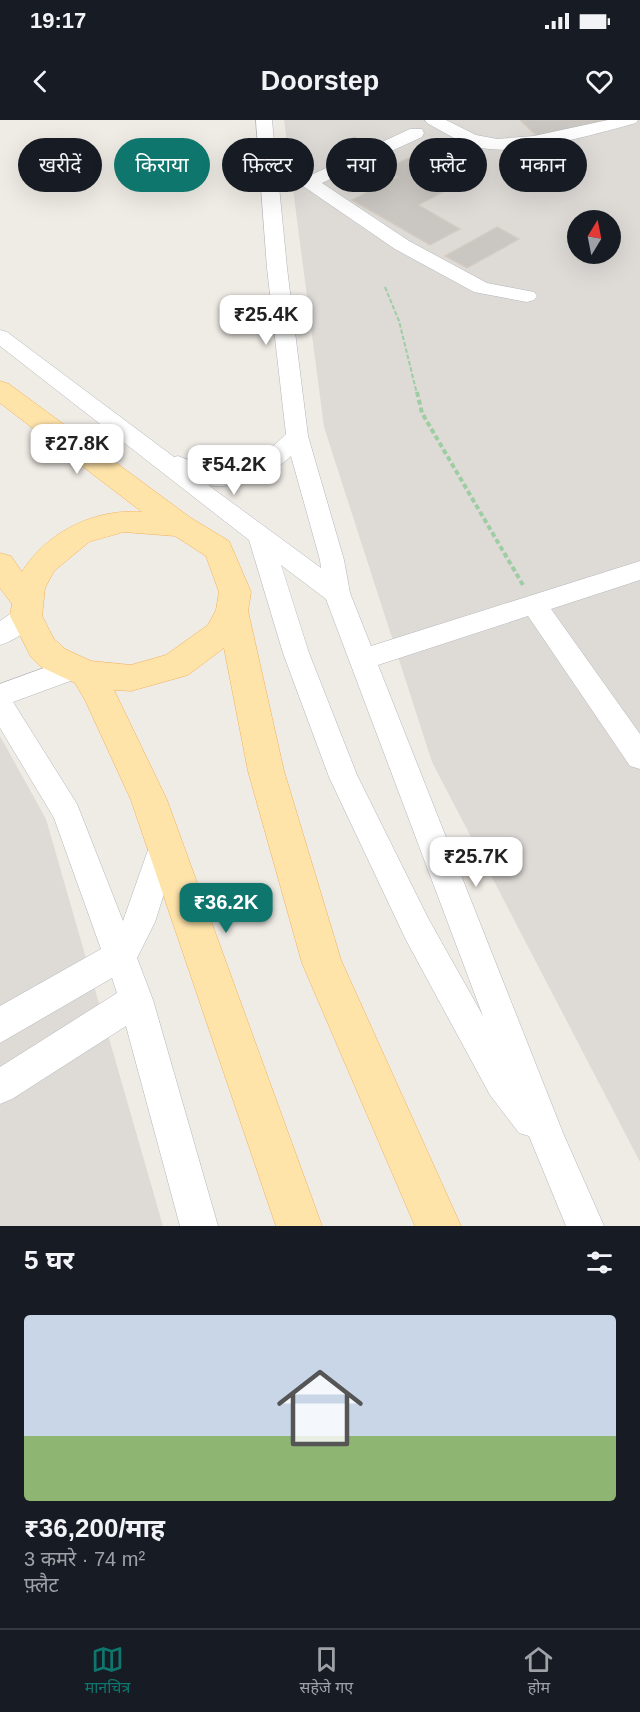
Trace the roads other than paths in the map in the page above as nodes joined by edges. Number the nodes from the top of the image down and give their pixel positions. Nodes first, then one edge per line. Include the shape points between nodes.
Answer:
1 (264, 120) edge
2 (433, 120) edge
3 (630, 120) edge
4 (416, 134) dead end
5 (266, 138) edge
6 (314, 180) edge
7 (314, 185) edge
8 (270, 192) edge
9 (527, 296) dead end
10 (0, 336) edge
11 (0, 390) edge
12 (297, 436) junction
13 (155, 454) junction
14 (181, 526) junction
15 (260, 537) junction
16 (0, 564) edge
17 (640, 570) edge
18 (337, 593) junction
19 (534, 604) junction
20 (27, 609) junction
21 (232, 611) junction
22 (0, 635) edge
23 (364, 658) junction
24 (80, 671) junction
25 (0, 695) edge
26 (0, 704) edge
27 (640, 757) edge
28 (164, 846) junction
29 (121, 955) junction
30 (136, 1000) junction
31 (0, 1026) edge
32 (0, 1087) edge
33 (548, 1140) junction
34 (199, 1226) edge
35 (299, 1226) edge
36 (438, 1226) edge
37 (585, 1226) edge

1 - 5 street
2 - 3 street via 476,141 492,144 526,142
4 - 6 street
7 - 9 street via 402,245 481,288
8 - 12 street
10 - 13 street
11 - 14 main road
12 - 13 street via 276,458 256,469 224,478 197,473
12 - 18 street via 332,560
13 - 15 street
14 - 20 main road via 124,521 79,534 43,563 29,588
14 - 21 main road via 218,549 235,592
15 - 18 street
15 - 33 street via 297,653 348,787 417,929 502,1083
16 - 20 main road
17 - 19 street
18 - 23 street
19 - 23 street
19 - 27 street
20 - 22 street
20 - 24 main road via 42,648
21 - 24 main road via 219,634 176,666 131,678
21 - 36 main road via 266,771 322,963
23 - 33 street
24 - 25 street
24 - 28 main road via 99,693 149,800
26 - 29 street via 67,813
28 - 29 street via 139,922
28 - 35 main road
29 - 30 street
29 - 31 street
30 - 32 street
30 - 34 street
33 - 37 street

